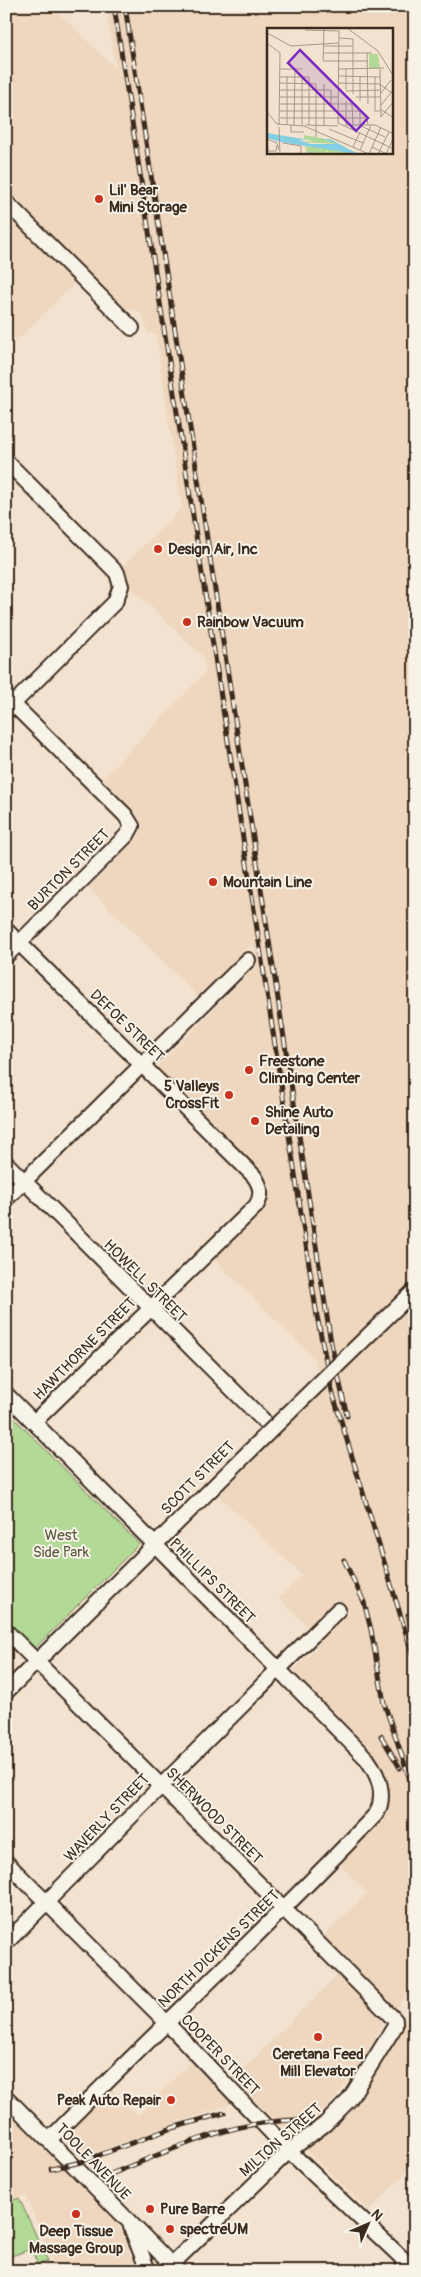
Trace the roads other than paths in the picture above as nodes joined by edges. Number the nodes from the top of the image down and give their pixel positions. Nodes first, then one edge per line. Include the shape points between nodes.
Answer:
1 (9, 210) edge
2 (132, 328) dead end
3 (7, 464) edge
4 (9, 704) edge
5 (6, 930) edge
6 (19, 943) junction
7 (6, 956) edge
8 (248, 960) dead end
9 (143, 1065) junction
10 (6, 1163) edge
11 (24, 1182) junction
12 (261, 1192) joint
13 (6, 1199) edge
14 (415, 1290) edge
15 (150, 1308) junction
16 (6, 1394) edge
17 (34, 1422) junction
18 (266, 1426) junction
19 (154, 1545) junction
20 (338, 1610) dead end
21 (6, 1631) edge
22 (37, 1661) junction
23 (277, 1670) junction
24 (6, 1692) edge
25 (374, 1768) joint
26 (160, 1786) junction
27 (6, 1862) edge
28 (47, 1902) junction
29 (284, 1909) junction
30 (6, 1943) edge
31 (166, 2022) junction
32 (395, 2026) joint
33 (6, 2097) edge
34 (49, 2140) junction
35 (289, 2151) junction
36 (130, 2222) junction
37 (175, 2267) edge
38 (148, 2271) edge
39 (406, 2271) edge

1 - 2 street
3 - 4 street via 117,573 121,586 115,602
4 - 6 street, BURTON STREET via 132,826 127,835
5 - 6 street, DEFOE STREET
6 - 7 street, BURTON STREET
6 - 9 street, DEFOE STREET
8 - 9 street
9 - 11 street
9 - 12 street, DEFOE STREET via 254,1176
10 - 11 street, HOWELL STREET
11 - 13 street
11 - 15 street, HOWELL STREET
12 - 15 street, HAWTHORNE STREET via 256,1206
14 - 18 street, SCOTT STREET, bridge
15 - 17 street, HAWTHORNE STREET
15 - 18 street, HOWELL STREET
16 - 17 street, PHILLIPS STREET
17 - 19 street, PHILLIPS STREET
18 - 19 street, SCOTT STREET
19 - 22 street, SCOTT STREET
19 - 23 street, PHILLIPS STREET
20 - 23 street, WAVERLY STREET
21 - 22 street, SHERWOOD STREET
22 - 24 street, SCOTT STREET
22 - 26 street, SHERWOOD STREET
23 - 25 street, PHILLIPS STREET
23 - 26 street, WAVERLY STREET
25 - 29 street, NORTH DICKENS STREET via 381,1789 381,1806 377,1814
26 - 28 street, WAVERLY STREET
26 - 29 street, SHERWOOD STREET
27 - 28 street, COOPER STREET
28 - 30 street, WAVERLY STREET
28 - 31 street, COOPER STREET
29 - 31 street, NORTH DICKENS STREET
29 - 32 street, SHERWOOD STREET via 395,2020
31 - 34 street, NORTH DICKENS STREET
31 - 35 street, COOPER STREET
32 - 35 street, MILTON STREET via 349,2100 325,2124
33 - 34 street, TOOLE AVENUE
34 - 36 street, TOOLE AVENUE
35 - 37 street, MILTON STREET
35 - 39 street, COOPER STREET via 402,2258
36 - 37 street, TOOLE AVENUE
36 - 38 street

